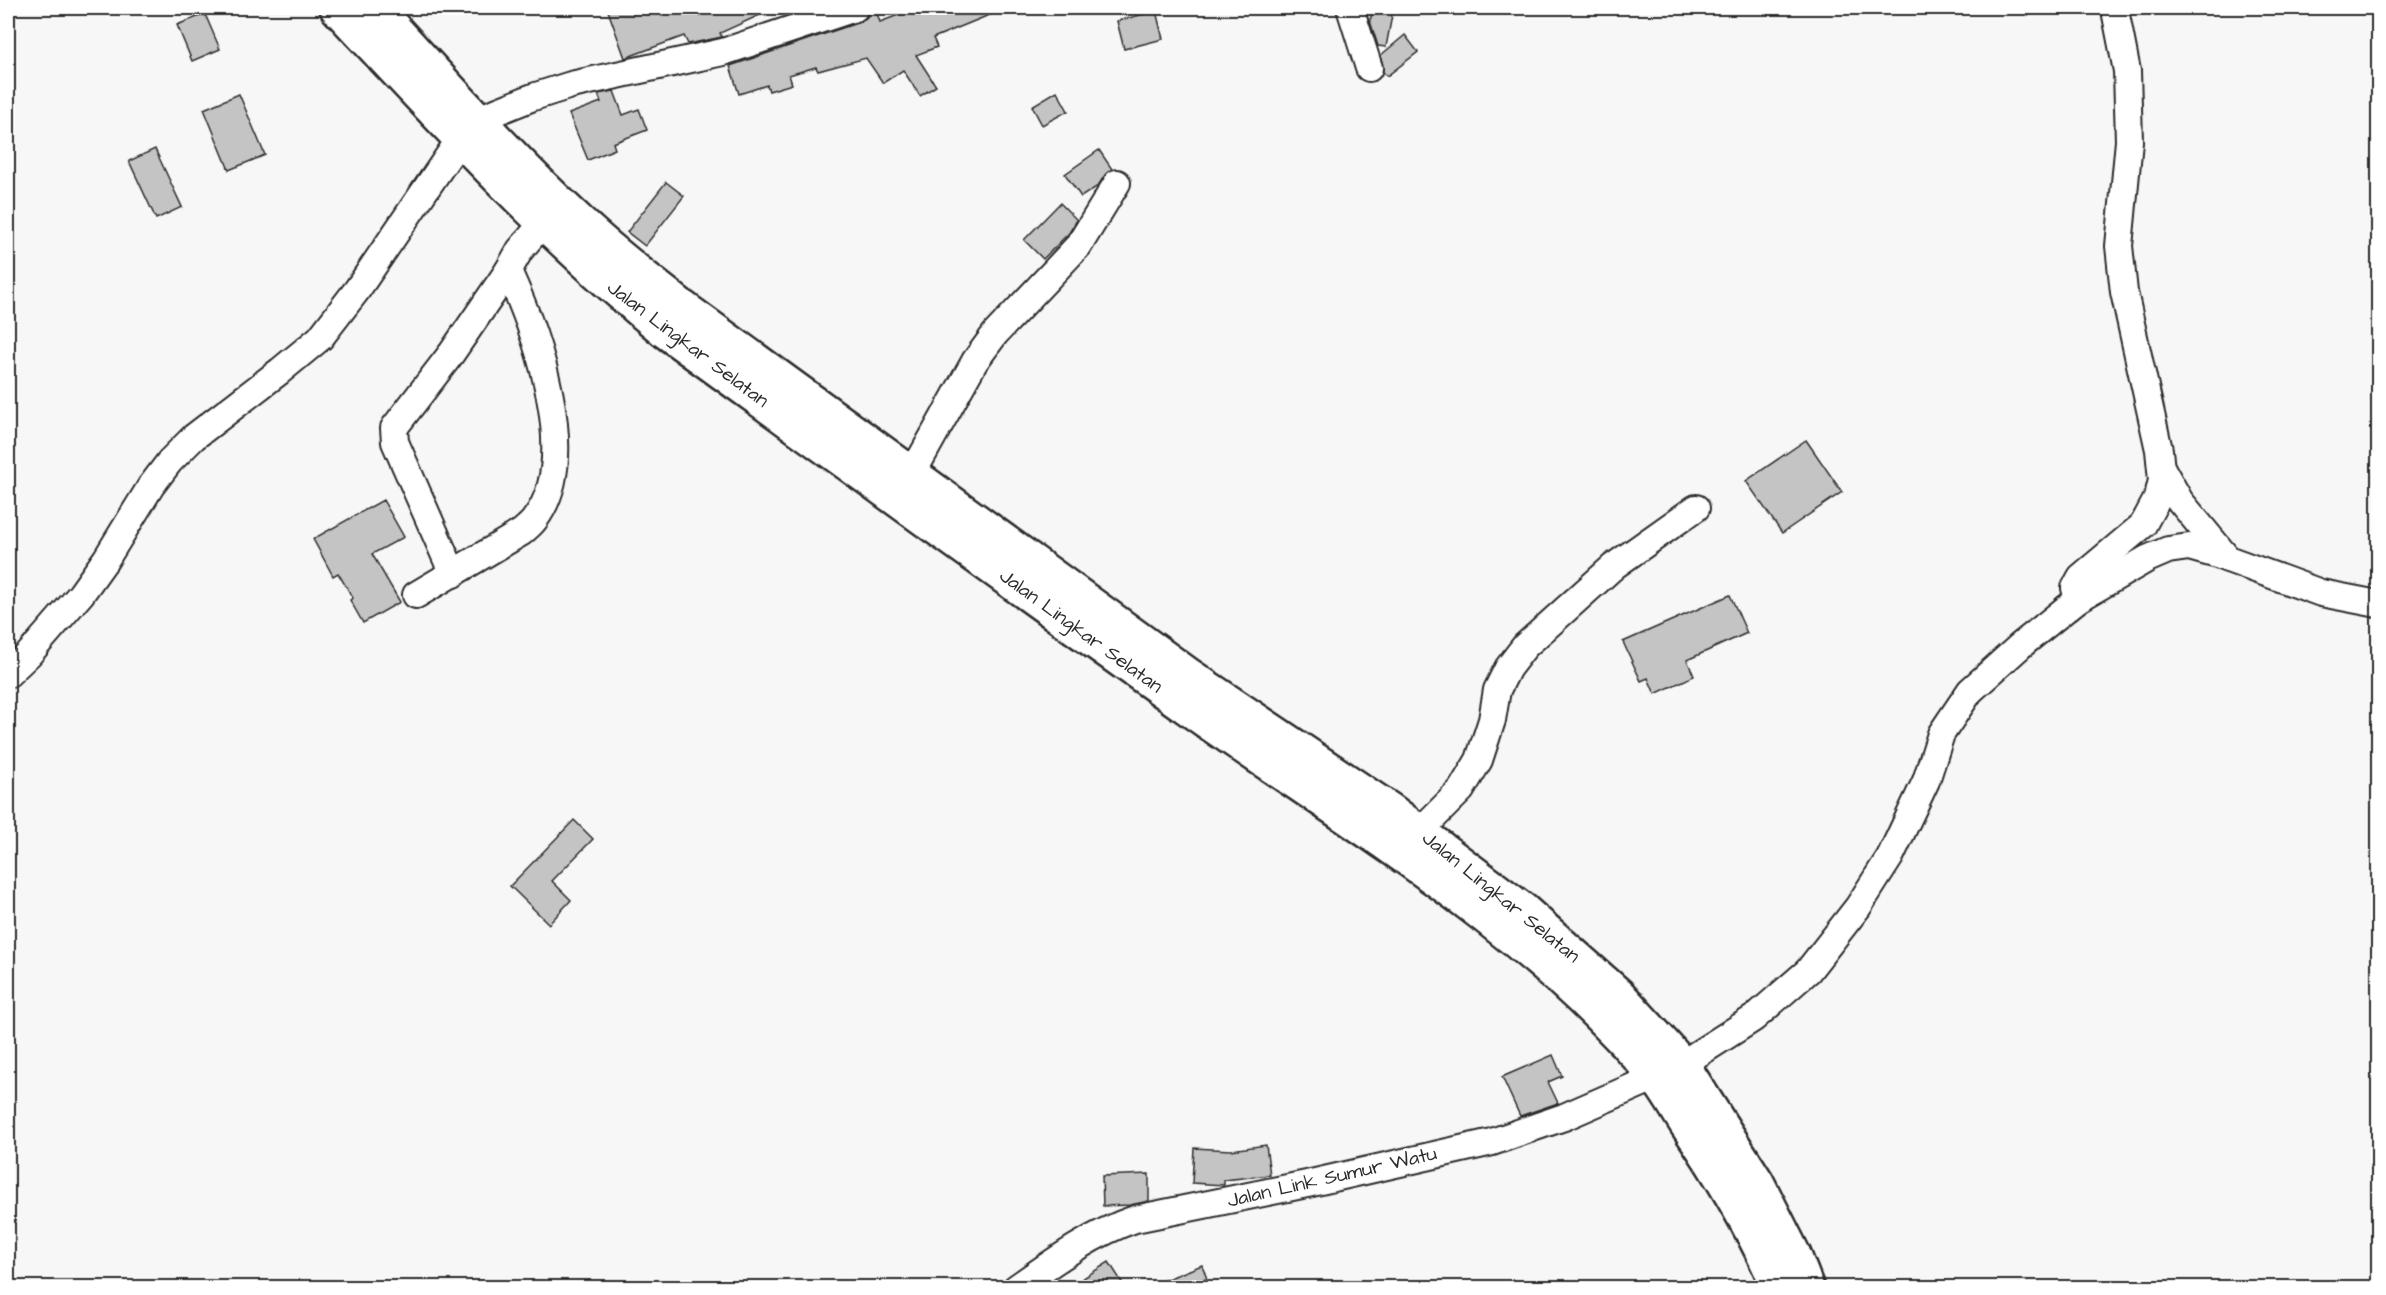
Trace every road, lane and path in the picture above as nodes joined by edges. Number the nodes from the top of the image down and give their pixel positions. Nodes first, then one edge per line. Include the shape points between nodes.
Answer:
1 (337, 8) edge
2 (855, 8) edge
3 (1350, 8) edge
4 (2115, 10) dead end
5 (375, 21) edge
6 (1369, 68) dead end
7 (469, 129) junction
8 (1117, 183) dead end
9 (543, 223) junction
10 (508, 271) junction
11 (2160, 467) junction
12 (912, 474) junction
13 (1696, 508) dead end
14 (2229, 560) junction
15 (453, 574) junction
16 (416, 595) dead end
17 (2078, 598) junction
18 (2379, 604) edge
19 (8, 674) edge
20 (1419, 832) junction
21 (1547, 949) junction
22 (1669, 1071) junction
23 (1016, 1287) edge
24 (1779, 1287) edge
25 (1807, 1287) edge

1 - 5 highway, Jalan Lingkar Selatan
2 - 7 street via 723,52 533,97
3 - 6 street
4 - 11 street via 2127,71 2129,141 2119,246 2127,311
5 - 7 highway, Jalan Lingkar Selatan
7 - 9 highway, Jalan Lingkar Selatan
7 - 12 highway, Jalan Lingkar Selatan via 632,268
7 - 19 street via 320,338 194,437 170,461 81,594
8 - 12 street via 1079,245 995,334 975,361
9 - 10 street
9 - 21 highway, Jalan Lingkar Selatan via 665,331 1504,930
10 - 15 street via 394,428 395,441
10 - 15 street via 543,362 555,439 552,478 535,519
11 - 14 street via 2180,501
11 - 17 street via 2158,497 2143,525 2081,577 2075,588
12 - 20 highway, Jalan Lingkar Selatan via 1190,676
13 - 20 street via 1614,566 1524,646 1497,690 1479,760 1461,790
14 - 17 street, Jalan Link Sumur Watu via 2189,547 2168,550
14 - 18 street, Jalan Link Sumur Watu via 2321,593
15 - 16 street
17 - 22 street, Jalan Link Sumur Watu via 1970,691 1941,734 1926,781 1890,857 1858,907 1808,971 1754,1018
20 - 21 highway, Jalan Lingkar Selatan via 1523,910
21 - 22 highway, Jalan Lingkar Selatan via 1620,996
22 - 23 street, Jalan Link Sumur Watu via 1564,1117 1492,1142 1135,1219 1116,1226
22 - 24 highway, Jalan Lingkar Selatan
22 - 25 highway, Jalan Lingkar Selatan via 1756,1182

